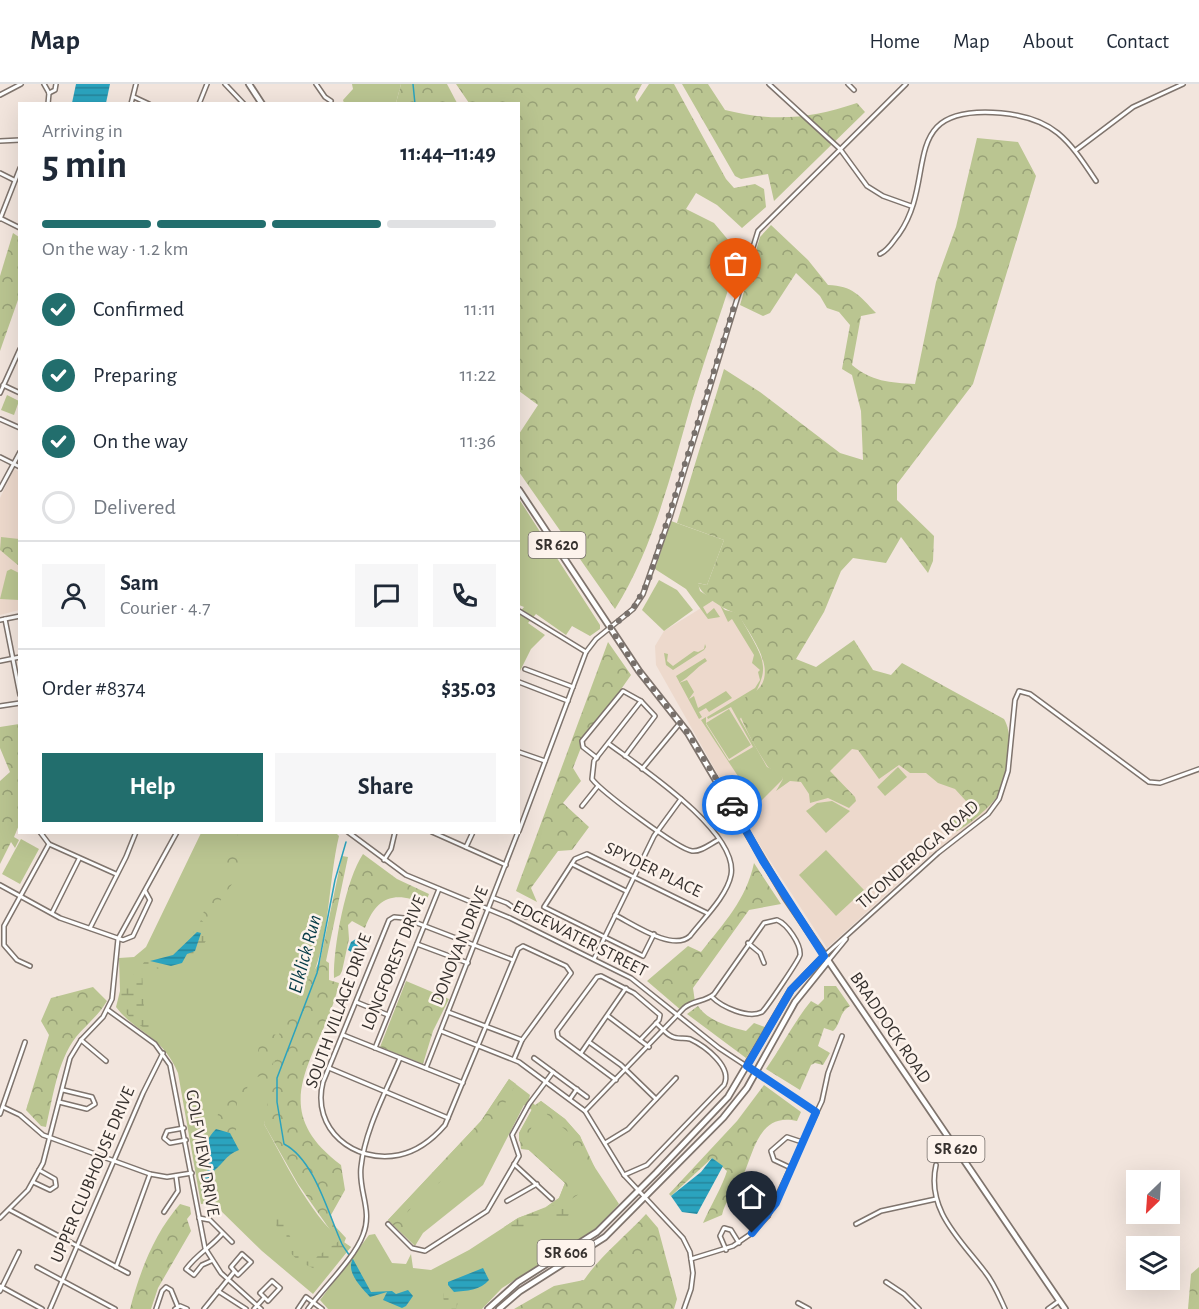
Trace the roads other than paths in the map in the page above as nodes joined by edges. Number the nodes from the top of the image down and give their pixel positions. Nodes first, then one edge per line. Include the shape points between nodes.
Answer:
1 (21, 84) edge
2 (44, 84) edge
3 (56, 84) edge
4 (136, 84) edge
5 (207, 84) edge
6 (225, 84) edge
7 (249, 84) edge
8 (316, 84) edge
9 (769, 84) edge
10 (848, 84) edge
11 (906, 84) edge
12 (1183, 84) edge
13 (855, 90) dead end
14 (49, 93) junction
15 (0, 95) edge
16 (134, 96) junction
17 (331, 101) dead end
18 (48, 102) edge
19 (132, 102) edge
20 (146, 102) edge
21 (200, 102) edge
22 (242, 102) edge
23 (261, 102) edge
24 (18, 140) edge
25 (0, 141) edge
26 (840, 149) junction
27 (1076, 150) junction
28 (18, 172) edge
29 (0, 173) edge
30 (14, 180) junction
31 (1096, 181) dead end
32 (911, 206) junction
33 (0, 218) edge
34 (18, 227) edge
35 (880, 254) dead end
36 (18, 357) edge
37 (3, 385) junction
38 (18, 392) edge
39 (0, 393) edge
40 (0, 419) edge
41 (18, 427) edge
42 (18, 455) edge
43 (0, 457) edge
44 (12, 464) junction
45 (18, 466) edge
46 (0, 489) edge
47 (520, 492) edge
48 (520, 612) edge
49 (18, 616) edge
50 (5, 619) junction
51 (0, 620) edge
52 (610, 628) junction
53 (586, 652) junction
54 (18, 657) edge
55 (12, 658) junction
56 (0, 660) edge
57 (525, 669) dead end
58 (520, 682) edge
59 (18, 686) edge
60 (573, 687) junction
61 (568, 701) junction
62 (641, 701) junction
63 (18, 702) edge
64 (0, 706) edge
65 (680, 723) junction
66 (609, 744) junction
67 (520, 752) edge
68 (626, 756) junction
69 (597, 758) junction
70 (544, 761) junction
71 (642, 769) junction
72 (1199, 769) edge
73 (598, 786) junction
74 (681, 800) junction
75 (582, 807) dead end
76 (520, 826) edge
77 (658, 830) junction
78 (42, 834) edge
79 (134, 834) edge
80 (176, 834) edge
81 (351, 834) edge
82 (395, 834) edge
83 (436, 834) edge
84 (472, 834) edge
85 (517, 834) edge
86 (718, 840) junction
87 (49, 844) junction
88 (466, 848) junction
89 (79, 859) junction
90 (384, 860) junction
91 (572, 864) junction
92 (507, 865) junction
93 (116, 874) junction
94 (634, 876) junction
95 (0, 885) edge
96 (439, 889) junction
97 (145, 891) junction
98 (627, 891) junction
99 (20, 897) junction
100 (494, 898) junction
101 (489, 910) junction
102 (707, 913) junction
103 (52, 914) junction
104 (615, 915) junction
105 (526, 917) dead end
106 (425, 925) junction
107 (89, 928) junction
108 (654, 934) junction
109 (604, 937) junction
110 (118, 939) junction
111 (748, 943) junction
112 (417, 944) junction
113 (4, 945) junction
114 (475, 945) junction
115 (0, 947) edge
116 (826, 958) junction
117 (594, 959) junction
118 (513, 960) junction
119 (468, 963) junction
120 (764, 963) dead end
121 (30, 966) dead end
122 (626, 988) junction
123 (712, 997) junction
124 (356, 1002) junction
125 (108, 1010) junction
126 (448, 1012) junction
127 (388, 1015) junction
128 (678, 1015) junction
129 (608, 1016) junction
130 (656, 1023) junction
131 (486, 1026) junction
132 (441, 1031) junction
133 (664, 1031) junction
134 (343, 1035) junction
135 (842, 1036) dead end
136 (81, 1040) junction
137 (522, 1040) junction
138 (640, 1040) junction
139 (25, 1042) dead end
140 (589, 1042) junction
141 (479, 1045) junction
142 (649, 1047) junction
143 (375, 1048) junction
144 (163, 1053) junction
145 (580, 1053) junction
146 (400, 1058) junction
147 (534, 1058) dead end
148 (514, 1059) junction
149 (106, 1061) dead end
150 (747, 1066) junction
151 (329, 1068) junction
152 (426, 1068) junction
153 (626, 1070) junction
154 (756, 1071) junction
155 (553, 1072) junction
156 (676, 1078) dead end
157 (616, 1080) junction
158 (546, 1081) junction
159 (463, 1083) junction
160 (63, 1089) junction
161 (577, 1089) junction
162 (386, 1092) junction
163 (587, 1097) dead end
164 (570, 1099) junction
165 (656, 1099) junction
166 (59, 1102) junction
167 (3, 1107) junction
168 (585, 1111) junction
169 (816, 1112) junction
170 (0, 1114) edge
171 (448, 1118) junction
172 (184, 1128) junction
173 (51, 1138) junction
174 (186, 1140) junction
175 (802, 1142) junction
176 (605, 1143) junction
177 (363, 1152) junction
178 (114, 1161) junction
179 (514, 1164) junction
180 (936, 1165) dead end
181 (791, 1168) junction
182 (39, 1170) junction
183 (192, 1173) junction
184 (150, 1174) junction
185 (624, 1175) junction
186 (176, 1176) junction
187 (33, 1182) junction
188 (537, 1184) junction
189 (638, 1191) junction
190 (645, 1197) junction
191 (552, 1199) dead end
192 (936, 1199) junction
193 (507, 1201) dead end
194 (776, 1203) junction
195 (10, 1209) junction
196 (164, 1212) dead end
197 (768, 1216) junction
198 (0, 1218) edge
199 (199, 1218) junction
200 (388, 1224) dead end
201 (856, 1224) dead end
202 (222, 1234) junction
203 (232, 1242) dead end
204 (739, 1243) junction
205 (76, 1247) junction
206 (205, 1248) junction
207 (726, 1250) junction
208 (19, 1252) dead end
209 (691, 1259) junction
210 (211, 1261) junction
211 (37, 1267) dead end
212 (116, 1267) junction
213 (234, 1272) junction
214 (128, 1273) dead end
215 (227, 1280) junction
216 (62, 1282) junction
217 (886, 1282) dead end
218 (1, 1288) edge
219 (218, 1291) junction
220 (264, 1298) junction
221 (314, 1301) junction
222 (1059, 1301) junction
223 (798, 1303) dead end
224 (255, 1307) edge
225 (176, 1308) edge
226 (42, 1309) edge
227 (50, 1309) edge
228 (115, 1309) edge
229 (156, 1309) edge
230 (187, 1309) edge
231 (204, 1309) edge
232 (246, 1309) edge
233 (261, 1309) edge
234 (298, 1309) edge
235 (308, 1309) edge
236 (322, 1309) edge
237 (488, 1309) edge
238 (499, 1309) edge
239 (684, 1309) edge
240 (809, 1309) edge
241 (919, 1309) edge
242 (1005, 1309) edge
243 (1048, 1309) edge
244 (1065, 1309) edge

1 - 15 street
2 - 14 street
3 - 14 street
4 - 16 street
5 - 21 street
6 - 22 street
7 - 23 main road
8 - 17 street
9 - 26 street
10 - 13 street
11 - 26 street, DONOVAN DRIVE
12 - 27 street via 1132,107
14 - 18 street
16 - 19 street
16 - 20 street
24 - 25 street
26 - 32 street via 867,186
26 - 52 street, DONOVAN DRIVE via 758,231 648,582 633,609
27 - 31 street
27 - 32 street via 1051,126 1032,117 960,113 947,119 924,147
28 - 30 street
29 - 30 street
30 - 33 street
32 - 35 street via 901,230
33 - 34 street
36 - 37 street
37 - 38 street
37 - 39 street
40 - 41 street
42 - 44 street
43 - 44 street
44 - 45 street
44 - 46 street
47 - 52 main road, BRADDOCK ROAD / SR 620
48 - 53 street
49 - 50 street
50 - 51 street
50 - 55 street
52 - 53 street, DONOVAN DRIVE
52 - 65 main road, BRADDOCK ROAD / SR 620
53 - 60 street, DONOVAN DRIVE
54 - 55 street
55 - 56 street
55 - 59 street
57 - 60 street
58 - 61 street
60 - 61 street, DONOVAN DRIVE
61 - 70 street, DONOVAN DRIVE
62 - 66 street
62 - 68 street via 655,716
62 - 69 street via 627,692 617,695 582,741 583,747
63 - 64 street
65 - 71 street
65 - 116 main road, BRADDOCK ROAD / SR 620
66 - 68 street
66 - 69 street
67 - 70 street
68 - 71 street
69 - 73 street via 591,775
70 - 76 street, DONOVAN DRIVE
71 - 74 street
72 - 116 street, TICONDEROGA ROAD via 1160,783 1149,782 1030,694 1019,691 1008,771 995,805
73 - 75 street
73 - 77 street
74 - 77 street
74 - 86 street via 706,820
77 - 86 street via 689,850 700,850
77 - 94 street
78 - 87 street
79 - 93 street
80 - 97 street
81 - 90 street, EDGEWATER STREET
82 - 90 street
83 - 88 street
84 - 88 street
85 - 92 street, DONOVAN DRIVE
86 - 102 street via 731,865 731,876
87 - 89 street
87 - 99 street
88 - 92 street
89 - 93 street
89 - 103 street
90 - 96 street, EDGEWATER STREET via 406,875
91 - 94 street, SPYDER PLACE via 587,854
91 - 98 street
91 - 109 street via 544,904 546,909
92 - 100 street, DONOVAN DRIVE
93 - 107 street
94 - 98 street
94 - 102 street, SPYDER PLACE
95 - 99 street
96 - 101 street, EDGEWATER STREET
96 - 106 street, LONGFOREST DRIVE
97 - 110 street
97 - 110 street via 150,900 134,935 128,940
98 - 104 street
99 - 103 street
99 - 113 street via 4,926
100 - 101 street, DONOVAN DRIVE
100 - 105 street
101 - 114 street, DONOVAN DRIVE
101 - 117 street, EDGEWATER STREET
102 - 108 street via 683,941 674,943
103 - 107 street
104 - 108 street
104 - 109 street
106 - 112 street, LONGFOREST DRIVE
106 - 114 street, SOUTH VILLAGE DRIVE
106 - 124 street, SOUTH VILLAGE DRIVE via 398,917 386,923
107 - 110 street
108 - 109 street via 643,956
109 - 117 street
110 - 125 street via 116,984
111 - 120 street via 760,953
111 - 123 street
111 - 123 street via 764,923 777,920 786,926 798,947 799,960 757,1014 745,1014
112 - 119 street
112 - 127 street, LONGFOREST DRIVE
113 - 115 street
113 - 121 street via 17,960
114 - 118 street, SOUTH VILLAGE DRIVE
114 - 119 street, DONOVAN DRIVE
116 - 150 main road, SR 606 via 791,990
116 - 154 main road, SR 606 via 795,1002
116 - 222 main road, BRADDOCK ROAD / SR 620
117 - 128 street, EDGEWATER STREET via 639,983
118 - 131 street, SOUTH VILLAGE DRIVE
118 - 137 street via 523,946 566,966 571,973
119 - 126 street, DONOVAN DRIVE
122 - 129 street
122 - 130 street via 658,1013
122 - 145 street via 603,976 597,977 558,1030 558,1037
123 - 128 street via 689,1004
124 - 127 street
124 - 134 street, SOUTH VILLAGE DRIVE
125 - 136 street
125 - 144 street, GOLF VIEW DRIVE
126 - 131 street
126 - 132 street, DONOVAN DRIVE
127 - 143 street, LONGFOREST DRIVE
128 - 133 street
128 - 150 street, EDGEWATER STREET
129 - 138 street
129 - 140 street
130 - 133 street
130 - 138 street
131 - 137 street
131 - 141 street, SOUTH VILLAGE DRIVE
132 - 141 street
132 - 152 street, DONOVAN DRIVE
133 - 142 street
133 - 185 street via 692,1041 722,1063 727,1078 647,1165
134 - 143 street
134 - 151 street, SOUTH VILLAGE DRIVE
135 - 169 street
136 - 149 street
136 - 160 street via 70,1058
137 - 148 street
138 - 142 street
139 - 167 street
140 - 145 street
140 - 153 street
141 - 148 street
141 - 159 street, SOUTH VILLAGE DRIVE
142 - 153 street
143 - 146 street
144 - 172 street, GOLF VIEW DRIVE via 175,1077
144 - 178 street, UPPER CLUBHOUSE DRIVE
145 - 157 street
146 - 152 street
146 - 162 street
147 - 155 street
148 - 158 street
150 - 154 street, EDGEWATER STREET
150 - 189 main road, SR 606 via 729,1096
151 - 162 street
151 - 177 street, SOUTH VILLAGE DRIVE via 320,1098 326,1125 340,1141
152 - 159 street
153 - 157 street
153 - 165 street
154 - 169 street, EDGEWATER STREET
154 - 190 main road, SR 606 via 728,1112
155 - 158 street
155 - 161 street
156 - 165 street
157 - 168 street
158 - 164 street
158 - 179 street via 512,1135 519,1153
159 - 171 street, SOUTH VILLAGE DRIVE
160 - 166 street
160 - 166 street via 92,1097 95,1104 87,1109
161 - 163 street
161 - 164 street
162 - 171 street
162 - 177 street
164 - 168 street
165 - 176 street via 624,1133
166 - 173 street
167 - 170 street
167 - 173 street via 20,1114 35,1130
168 - 176 street
169 - 175 street
171 - 177 street, SOUTH VILLAGE DRIVE via 421,1147 398,1155
172 - 174 street, GOLF VIEW DRIVE
172 - 174 street via 167,1131 165,1138 170,1143
173 - 178 street
173 - 182 street
174 - 183 street, GOLF VIEW DRIVE
175 - 181 street
175 - 181 street via 787,1137 771,1151 774,1160
176 - 185 street
177 - 221 street via 360,1182 367,1219 364,1233
178 - 184 street
178 - 205 street, UPPER CLUBHOUSE DRIVE
179 - 188 street
179 - 200 street via 487,1210 428,1250 415,1250
180 - 192 street
181 - 194 street
182 - 187 street
182 - 187 street via 55,1179 56,1186 50,1190
183 - 186 street
183 - 199 street, GOLF VIEW DRIVE
184 - 186 street
184 - 212 street
185 - 189 street
186 - 196 street via 178,1191
187 - 195 street
188 - 191 street
188 - 193 street
189 - 190 street
189 - 237 main road, SR 606 via 597,1232 518,1282
190 - 209 street via 680,1232
190 - 238 main road, SR 606 via 596,1245
192 - 201 street via 881,1211
192 - 242 street via 958,1241 994,1286
194 - 197 street
194 - 197 street via 757,1194 751,1197 753,1205
195 - 198 street
195 - 205 street
197 - 204 street
199 - 202 street via 210,1220
199 - 206 street, GOLF VIEW DRIVE
202 - 203 street
202 - 206 street
204 - 207 street
204 - 207 street via 731,1230 722,1229 720,1236
205 - 212 street
205 - 216 street, UPPER CLUBHOUSE DRIVE
206 - 210 street, GOLF VIEW DRIVE
206 - 210 street via 186,1269 194,1275
207 - 209 street
208 - 218 street
209 - 239 street via 693,1281
210 - 215 street, GOLF VIEW DRIVE
211 - 216 street
212 - 214 street
213 - 213 street via 239,1275 251,1261 242,1254 231,1268
213 - 215 street
215 - 219 street
215 - 224 street, GOLF VIEW DRIVE
216 - 227 street, UPPER CLUBHOUSE DRIVE
216 - 228 street
217 - 241 street
218 - 226 street
219 - 231 street
219 - 232 street
220 - 220 street via 269,1301 280,1287 272,1281 260,1293
220 - 224 street
221 - 234 street via 306,1297
221 - 235 street
221 - 236 street
222 - 243 street
222 - 244 main road, BRADDOCK ROAD / SR 620
223 - 240 street
224 - 233 street, GOLF VIEW DRIVE
225 - 229 street via 171,1290 166,1287
225 - 230 street

